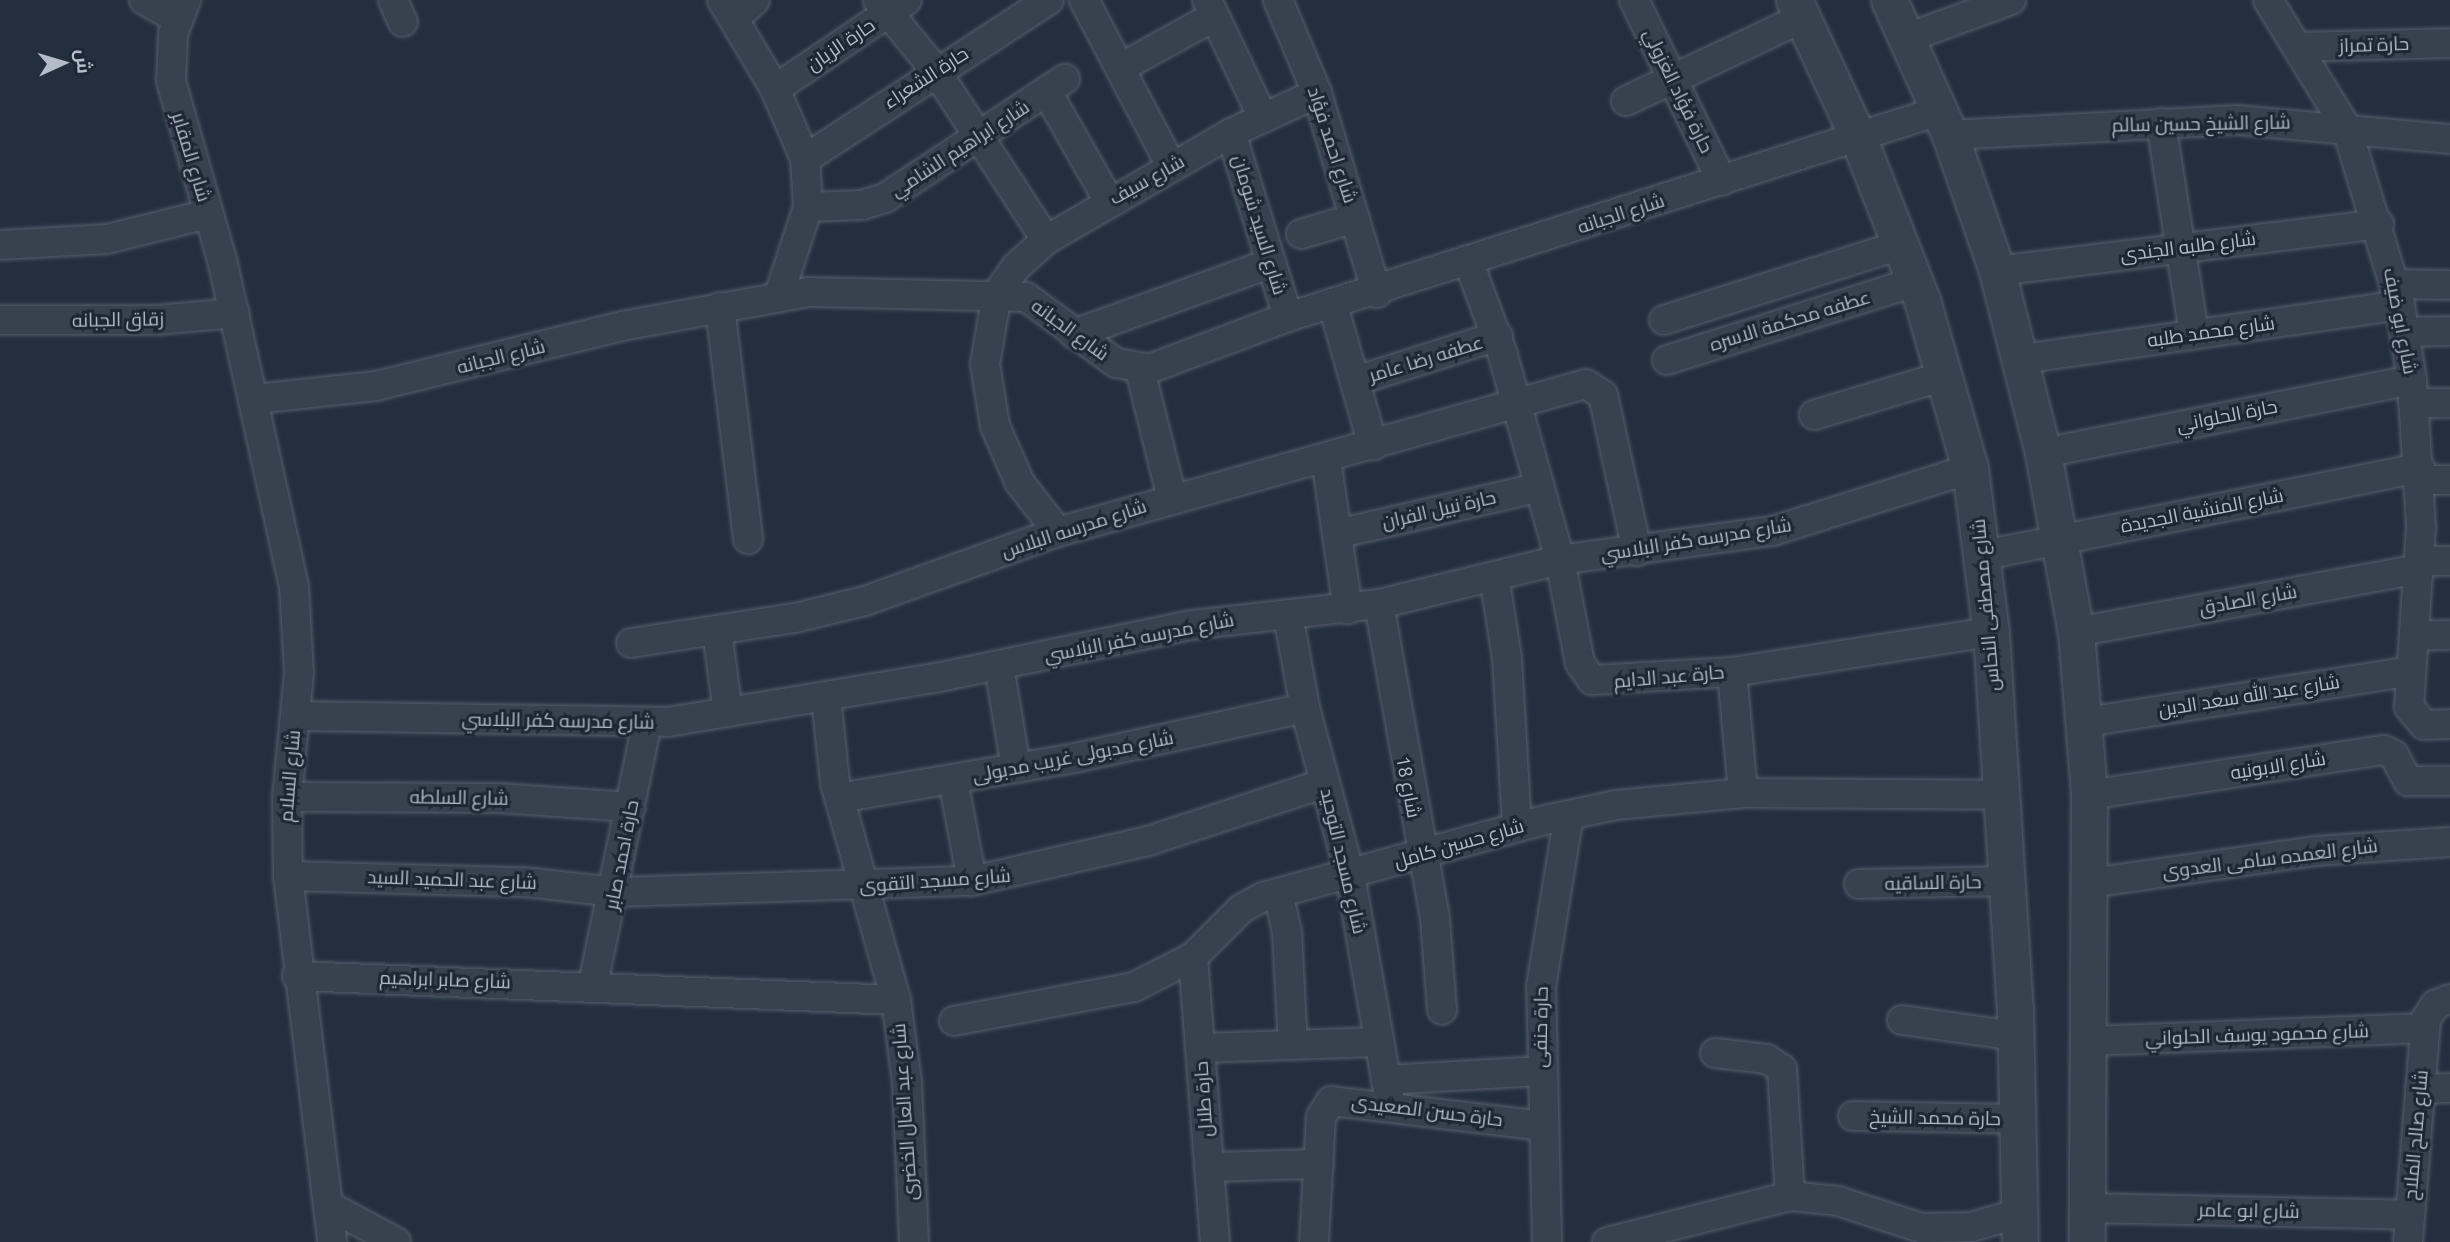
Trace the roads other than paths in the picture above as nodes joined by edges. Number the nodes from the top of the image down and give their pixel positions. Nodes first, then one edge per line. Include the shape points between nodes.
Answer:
1 (144, 0) edge
2 (755, 0) edge
3 (1049, 0) edge
4 (1084, 0) edge
5 (1278, 0) edge
6 (1634, 0) edge
7 (1889, 0) edge
8 (2011, 0) edge
9 (2267, 0) edge
10 (891, 4) edge
11 (1211, 8) edge
12 (728, 9) edge
13 (1798, 9) edge
14 (182, 10) edge
15 (1907, 38) junction
16 (2450, 43) edge
17 (2298, 47) junction
18 (1120, 68) junction
19 (936, 71) junction
20 (1673, 79) junction
21 (775, 89) junction
22 (1317, 93) junction
23 (1626, 101) dead end
24 (1263, 118) junction
25 (1944, 123) junction
26 (2161, 123) junction
27 (2347, 129) junction
28 (1231, 133) junction
29 (980, 136) junction
30 (1858, 137) junction
31 (2450, 139) edge
32 (805, 159) junction
33 (1171, 166) junction
34 (1722, 181) junction
35 (1109, 201) junction
36 (808, 207) junction
37 (208, 214) junction
38 (1355, 218) junction
39 (2379, 224) junction
40 (1301, 234) dead end
41 (1046, 240) junction
42 (0, 245) edge
43 (1900, 245) junction
44 (2180, 248) junction
45 (1271, 263) junction
46 (1469, 263) junction
47 (1997, 271) junction
48 (1914, 282) junction
49 (2450, 285) edge
50 (1377, 293) junction
51 (997, 294) junction
52 (779, 295) junction
53 (1334, 305) junction
54 (720, 307) junction
55 (2400, 307) junction
56 (235, 313) junction
57 (1288, 317) junction
58 (0, 320) edge
59 (1664, 320) dead end
60 (2450, 331) edge
61 (1074, 334) junction
62 (2194, 334) junction
63 (1498, 336) junction
64 (1667, 359) dead end
65 (2022, 359) junction
66 (1140, 370) junction
67 (1944, 376) junction
68 (1355, 381) junction
69 (2413, 391) junction
70 (255, 399) junction
71 (1515, 404) junction
72 (2450, 404) edge
73 (1814, 415) dead end
74 (1373, 445) junction
75 (2043, 453) junction
76 (1326, 459) junction
77 (1970, 469) junction
78 (2420, 474) junction
79 (2450, 480) edge
80 (1540, 487) junction
81 (1172, 498) junction
82 (1058, 532) junction
83 (1337, 534) junction
84 (748, 539) dead end
85 (2059, 540) junction
86 (1636, 551) junction
87 (1984, 555) junction
88 (1560, 560) junction
89 (2450, 561) edge
90 (2420, 565) junction
91 (1494, 576) junction
92 (1379, 604) junction
93 (1348, 609) junction
94 (1287, 615) junction
95 (717, 631) junction
96 (1991, 632) junction
97 (2076, 632) junction
98 (2450, 635) edge
99 (2415, 636) junction
100 (631, 643) dead end
101 (999, 666) junction
102 (2411, 671) junction
103 (1732, 672) junction
104 (826, 697) junction
105 (1305, 708) junction
106 (728, 712) junction
107 (296, 716) junction
108 (2086, 722) junction
109 (647, 724) junction
110 (2450, 724) edge
111 (1016, 768) junction
112 (953, 780) junction
113 (2450, 780) edge
114 (1325, 783) junction
115 (1743, 793) junction
116 (1999, 795) junction
117 (2089, 795) junction
118 (287, 797) junction
119 (839, 798) junction
120 (632, 807) junction
121 (1569, 814) junction
122 (1517, 827) junction
123 (2450, 842) edge
124 (1422, 856) junction
125 (1350, 875) junction
126 (288, 876) junction
127 (972, 881) junction
128 (2006, 881) junction
129 (2090, 883) junction
130 (1860, 884) dead end
131 (865, 887) junction
132 (616, 892) junction
133 (1278, 893) junction
134 (1193, 957) junction
135 (297, 976) junction
136 (593, 984) junction
137 (2450, 999) edge
138 (896, 1000) junction
139 (1442, 1010) dead end
140 (1902, 1020) dead end
141 (954, 1021) dead end
142 (2425, 1028) junction
143 (2016, 1036) junction
144 (2089, 1041) junction
145 (1380, 1042) junction
146 (1293, 1045) junction
147 (1200, 1048) junction
148 (1715, 1053) dead end
149 (1541, 1071) junction
150 (2450, 1088) edge
151 (2420, 1089) junction
152 (1388, 1094) junction
153 (1853, 1116) dead end
154 (2018, 1119) junction
155 (1543, 1126) junction
156 (1319, 1164) junction
157 (1209, 1167) junction
158 (1790, 1196) junction
159 (329, 1206) junction
160 (2088, 1208) junction
161 (2020, 1228) edge
162 (2409, 1229) edge
163 (332, 1242) edge
164 (396, 1242) edge
165 (914, 1242) edge
166 (1215, 1242) edge
167 (1314, 1242) edge
168 (1548, 1242) edge
169 (1607, 1242) edge
170 (2087, 1242) edge

1 - 14 street
2 - 12 street
3 - 19 street, حارة الشعراء
4 - 18 street
5 - 22 street, شارع احمد فؤاد
6 - 20 street, حارة فؤاد الغزولي
7 - 15 street
8 - 15 street
9 - 17 street, شارع ابو ضيف
10 - 19 street
10 - 21 street, حارة الزيان
11 - 18 street
11 - 24 street
12 - 21 street
13 - 20 street
13 - 30 street, شارع مصطفى النحاس
14 - 37 street, شارع المقابر via 171,81
15 - 25 street
16 - 17 street, حارة تمراز
17 - 27 street, شارع ابو ضيف
18 - 33 street
19 - 29 street
19 - 32 street, حارة الشعراء
20 - 23 street
20 - 34 street, حارة فؤاد الغزولي
21 - 32 street
22 - 24 street, شارع سيف
22 - 38 street, شارع احمد فؤاد
24 - 28 street, شارع سيف
25 - 26 street, شارع الشيخ حسين سالم
25 - 30 street, شارع الجبانه
25 - 47 street
26 - 27 street, شارع الشيخ حسين سالم via 2275,121
26 - 44 street
27 - 31 street, شارع الشيخ حسين سالم
27 - 39 street, شارع ابو ضيف
28 - 33 street, شارع سيف
28 - 45 street, شارع السيد شومان
29 - 35 street, شارع ابراهيم الشامي via 1056,86
29 - 36 street, شارع ابراهيم الشامي via 886,198 862,205
29 - 41 street
30 - 34 street, شارع الجبانه
30 - 43 street, شارع مصطفى النحاس
32 - 36 street
33 - 35 street, شارع سيف
34 - 46 street, شارع الجبانه
35 - 41 street, شارع سيف
36 - 52 street
37 - 42 street via 107,239
37 - 56 street, شارع المقابر
38 - 40 street
38 - 50 street, شارع احمد فؤاد
39 - 44 street, شارع طلبه الجندى
39 - 55 street, شارع ابو ضيف
41 - 51 street, شارع سيف via 1016,267
43 - 48 street, شارع مصطفى النحاس
43 - 59 street
44 - 47 street, شارع طلبه الجندى
44 - 62 street
45 - 57 street, شارع السيد شومان
45 - 61 street
46 - 50 street, شارع الجبانه
46 - 63 street, حارة عبد الدايم
47 - 65 street
48 - 64 street, عطفه محكمة الاسره
48 - 67 street, شارع مصطفى النحاس
49 - 55 street
50 - 53 street, شارع الجبانه
51 - 52 street, شارع الجبانه
51 - 61 street, شارع الجبانه via 1040,304
51 - 82 street via 985,364 995,426 1020,483
52 - 54 street, شارع الجبانه
53 - 57 street, شارع الجبانه
53 - 68 street
54 - 70 street, شارع الجبانه via 387,383
54 - 84 street
55 - 60 street
55 - 62 street, شارع محمد طلبه
55 - 69 street, شارع ابو ضيف
56 - 58 street, زقاق الجبانه via 157,320
56 - 70 street, شارع السلام
57 - 66 street, شارع الجبانه
61 - 66 street, شارع الجبانه via 1116,363
62 - 65 street, شارع محمد طلبه
63 - 68 street, عطفه رضا عامر
63 - 71 street, حارة عبد الدايم
65 - 75 street
66 - 81 street
67 - 73 street
67 - 77 street, شارع مصطفى النحاس
68 - 74 street
69 - 72 street, حارة الحلواني
69 - 75 street, حارة الحلواني
69 - 78 street, شارع ابو ضيف
70 - 107 street, شارع السلام via 294,586 299,673
71 - 74 street, شارع مدرسه البلاس
71 - 80 street, حارة عبد الدايم
71 - 86 street, شارع مدرسه البلاس via 1586,384 1600,390
74 - 76 street, شارع مدرسه البلاس
75 - 85 street
76 - 81 street, شارع مدرسه البلاس
76 - 83 street
77 - 86 street, شارع مدرسه كفر البلاسي via 1807,523
77 - 87 street, شارع مصطفى النحاس
78 - 79 street, شارع المنشية الجديدة
78 - 85 street, شارع المنشية الجديدة
78 - 90 street, شارع ابو ضيف
80 - 83 street, حارة نبيل الفران
80 - 88 street, حارة عبد الدايم
81 - 82 street, شارع مدرسه البلاس
82 - 95 street, شارع مدرسه البلاس via 865,601
83 - 93 street
85 - 87 street, شارع المنشية الجديدة
85 - 97 street
86 - 88 street, شارع مدرسه كفر البلاسي
87 - 96 street, شارع مصطفى النحاس
88 - 91 street, شارع مدرسه كفر البلاسي
88 - 103 street, حارة عبد الدايم via 1580,663 1592,680
89 - 90 street, شارع الصادق
90 - 97 street, شارع الصادق
90 - 99 street, شارع ابو ضيف
91 - 92 street, شارع مدرسه كفر البلاسي
91 - 122 street via 1507,658
92 - 93 street, شارع مدرسه كفر البلاسي
92 - 124 street, شارع 18
93 - 94 street, شارع مدرسه كفر البلاسي
94 - 101 street, شارع مدرسه كفر البلاسي via 1191,625
94 - 105 street, شارع مسجد التوحيد
95 - 100 street, شارع مدرسه البلاس
95 - 106 street
96 - 103 street, حارة عبد الدايم
96 - 116 street, شارع مصطفى النحاس
97 - 108 street
98 - 99 street
99 - 102 street, شارع ابو ضيف
101 - 104 street, شارع مدرسه كفر البلاسي
101 - 111 street
102 - 108 street, شارع عبد الله سعد الدين
102 - 110 street, شارع ابو ضيف via 2411,715 2424,725
103 - 115 street
104 - 106 street, شارع مدرسه كفر البلاسي
104 - 119 street, شارع عبد العال الخضرى
105 - 111 street, شارع مدبولى غريب مدبولى
105 - 114 street, شارع مسجد التوحيد
106 - 109 street, شارع مدرسه كفر البلاسي
107 - 109 street, شارع مدرسه كفر البلاسي
107 - 118 street, شارع السلام
108 - 117 street
109 - 120 street, حارة احمد صابر
111 - 112 street, شارع مدبولى غريب مدبولى
112 - 119 street, شارع مدبولى غريب مدبولى
112 - 127 street
113 - 117 street, شارع الابونيه via 2408,781 2394,755 2384,750
114 - 125 street, شارع مسجد التوحيد
114 - 127 street, شارع مسجد التقوى via 1148,841 1020,874
115 - 116 street, شارع حسين كامل
115 - 121 street, شارع حسين كامل
116 - 128 street, شارع مصطفى النحاس
117 - 129 street
118 - 120 street, شارع السلطه via 498,798
118 - 126 street, شارع السلام
119 - 131 street, شارع عبد العال الخضرى
120 - 132 street, حارة احمد صابر
121 - 122 street, شارع حسين كامل
121 - 149 street, حارة حنفى via 1541,987
122 - 124 street, شارع حسين كامل
123 - 129 street, شارع العمده سامى العدوى via 2329,850
124 - 125 street, شارع حسين كامل
124 - 139 street, شارع 18 via 1435,919
125 - 133 street, شارع حسين كامل
125 - 145 street, شارع مسجد التوحيد
126 - 132 street, شارع عبد الحميد السيد via 524,883
126 - 135 street, شارع السلام
127 - 131 street, شارع مسجد التقوى
128 - 130 street, حارة الساقيه
128 - 143 street, شارع مصطفى النحاس
129 - 144 street
131 - 132 street, شارع مسجد التقوى
131 - 138 street, شارع عبد العال الخضرى
132 - 136 street, حارة احمد صابر
133 - 134 street, شارع حسين كامل via 1241,909
133 - 146 street via 1287,932
134 - 141 street, شارع حسين كامل via 1134,987
134 - 147 street, حارة طلال
135 - 136 street, شارع صابر ابراهيم
135 - 159 street, شارع السلام
136 - 138 street, شارع صابر ابراهيم
137 - 142 street via 2435,1005
138 - 165 street, شارع عبد العال الخضرى via 907,1082
140 - 143 street
142 - 144 street, شارع محمود يوسف الحلواني
142 - 151 street, شارع صالح الملاح
143 - 154 street, شارع مصطفى النحاس
144 - 160 street
145 - 146 street
145 - 152 street, شارع مسجد التوحيد
146 - 147 street
147 - 157 street, حارة طلال
148 - 158 street via 1767,1059 1782,1069
149 - 152 street
149 - 155 street, حارة حنفى
150 - 151 street
151 - 162 street, شارع صالح الملاح
152 - 155 street, حارة حسن الصعيدى
152 - 156 street, حارة حسن الصعيدى via 1326,1104
153 - 154 street, حارة محمد الشيخ
154 - 161 street, شارع مصطفى النحاس
155 - 168 street, حارة حنفى
156 - 157 street
156 - 167 street
157 - 166 street, حارة طلال
158 - 161 street via 1838,1200 1921,1228
158 - 169 street
159 - 163 street, شارع السلام
159 - 164 street
160 - 162 street, شارع ابو عامر
160 - 170 street

